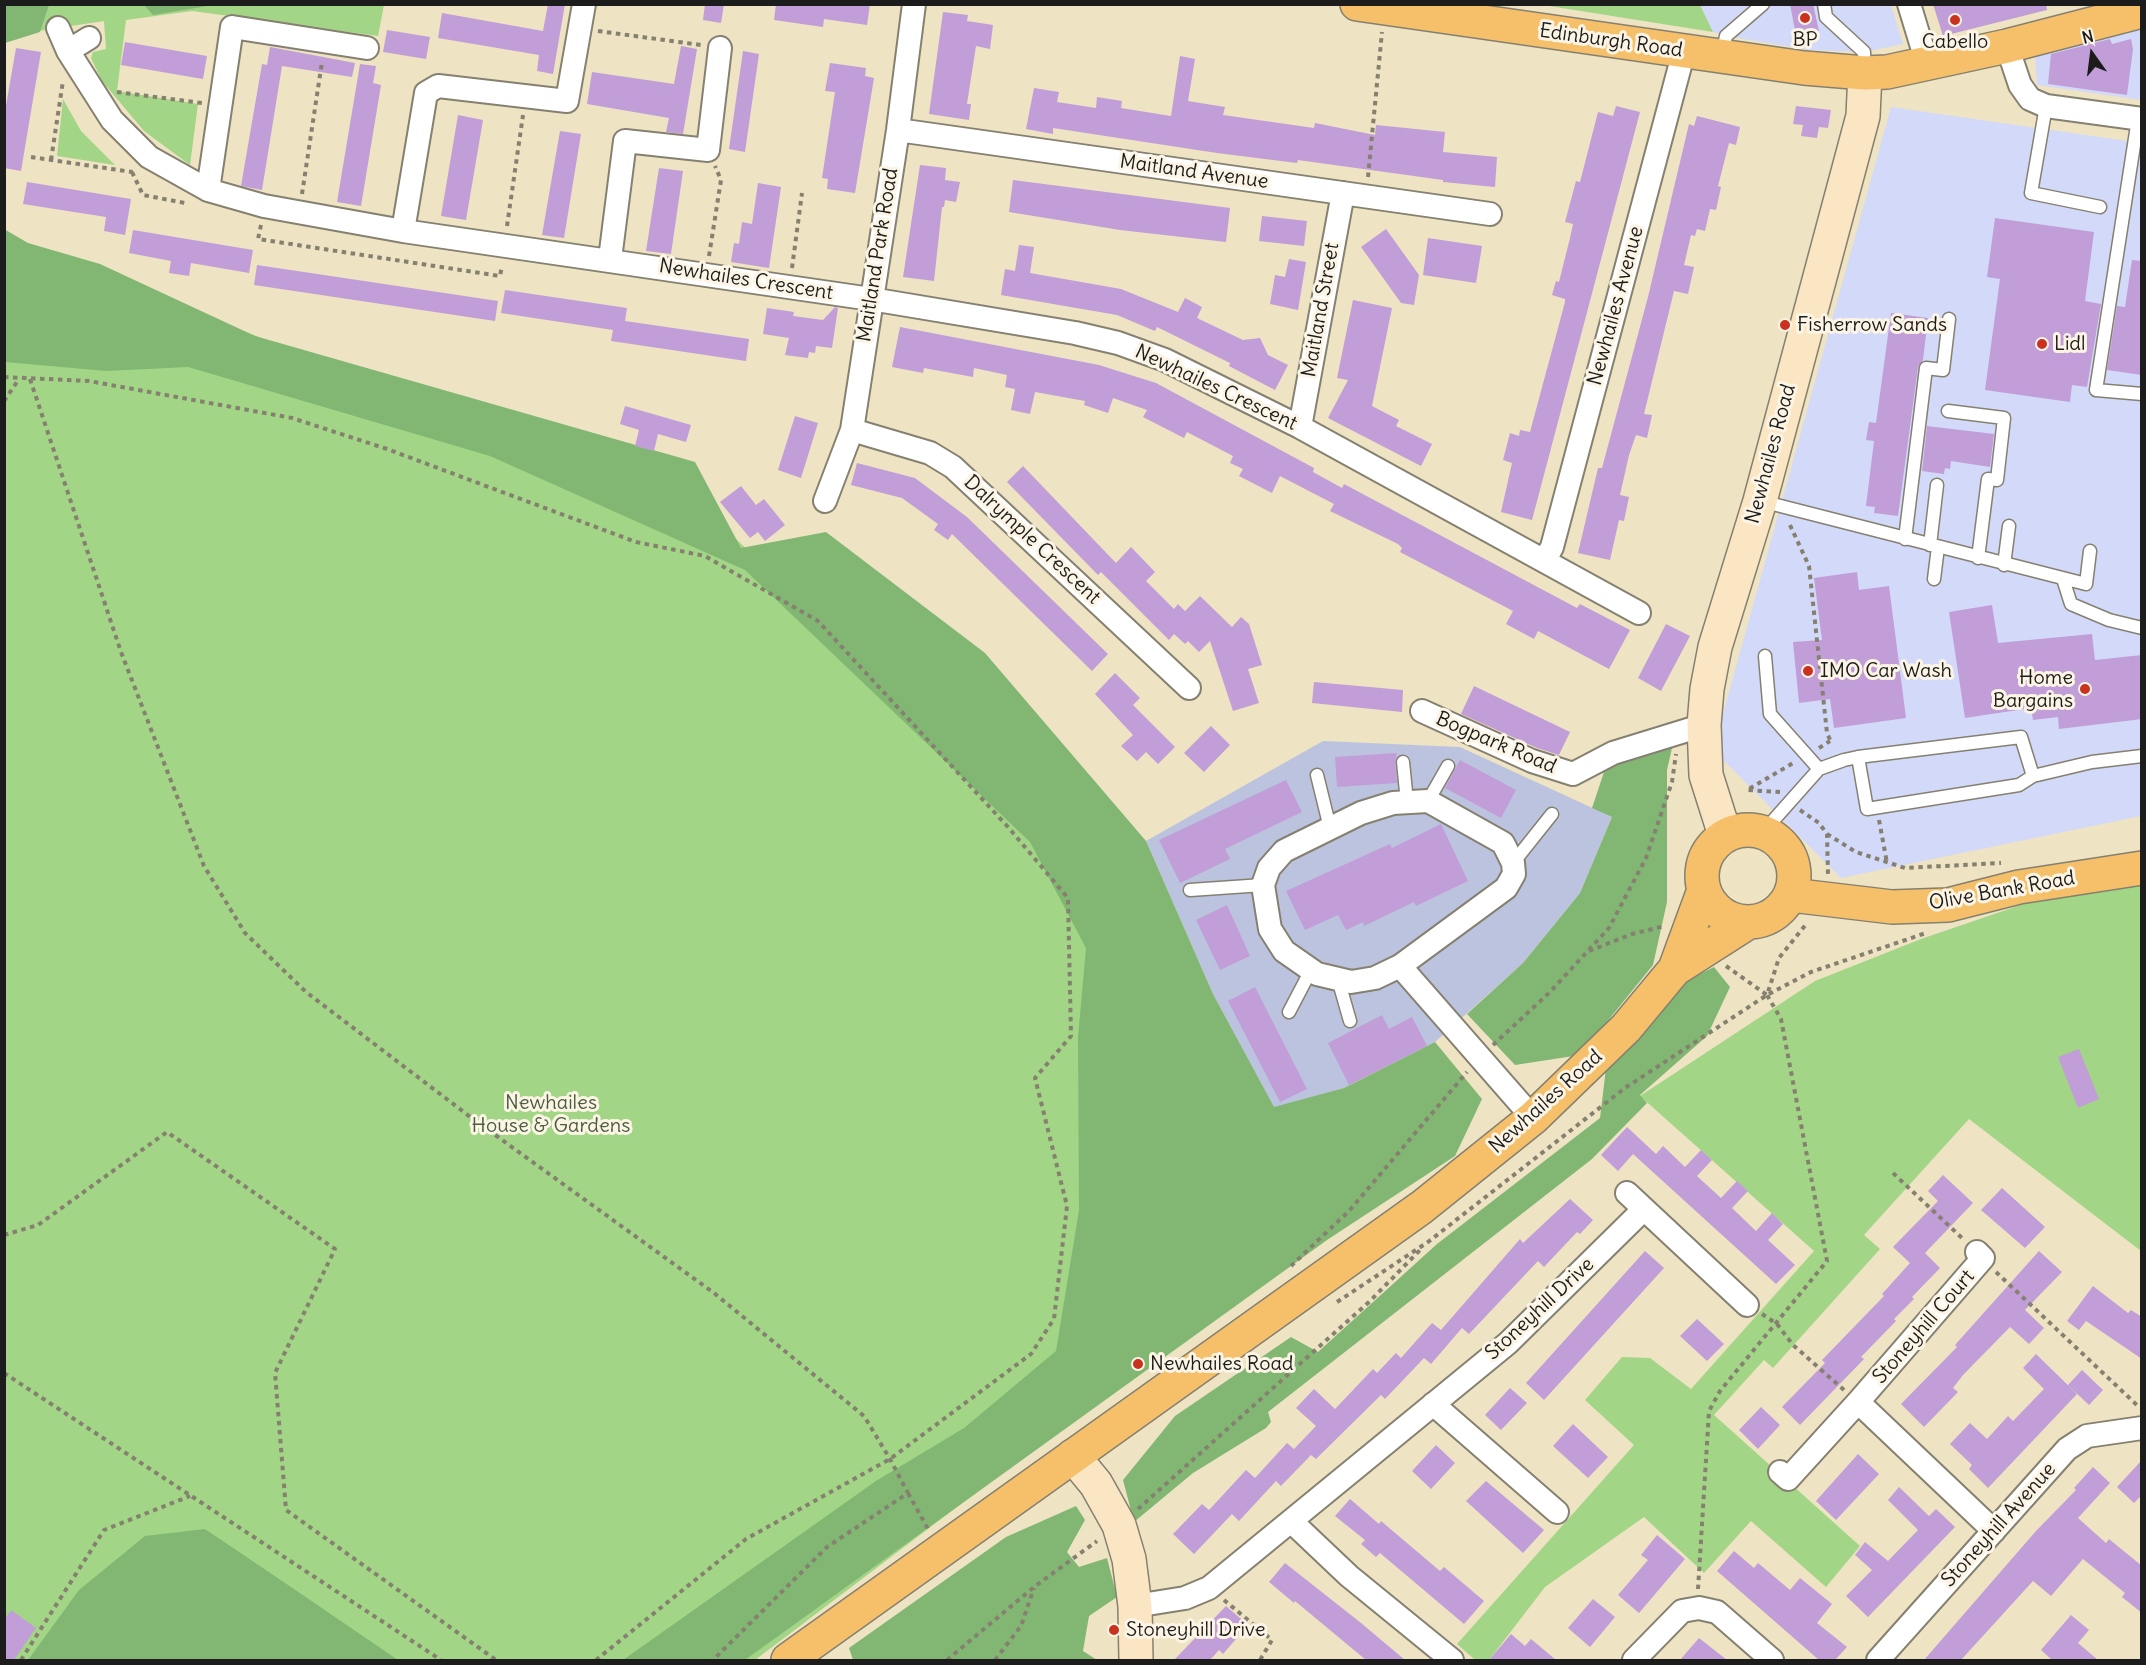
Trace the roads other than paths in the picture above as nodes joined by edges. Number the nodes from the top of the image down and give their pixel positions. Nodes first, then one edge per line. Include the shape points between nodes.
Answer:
1 (584, 4) edge
2 (914, 4) edge
3 (1763, 4) edge
4 (1824, 4) edge
5 (1909, 4) edge
6 (1371, 7) edge
7 (1436, 10) edge
8 (2142, 11) edge
9 (58, 28) dead end
10 (89, 38) dead end
11 (2007, 46) junction
12 (367, 48) dead end
13 (720, 48) road end
14 (68, 51) junction
15 (1684, 51) junction
16 (1722, 56) junction
17 (1927, 63) junction
18 (1865, 73) junction
19 (2046, 106) junction
20 (2140, 119) edge
21 (898, 130) junction
22 (208, 190) junction
23 (1343, 193) junction
24 (2100, 207) dead end
25 (1490, 214) dead end
26 (403, 231) junction
27 (610, 259) junction
28 (871, 299) junction
29 (1949, 320) dead end
30 (2142, 394) edge
31 (1948, 411) dead end
32 (1300, 427) junction
33 (852, 430) junction
34 (1937, 485) dead end
35 (825, 501) dead end
36 (1773, 504) junction
37 (2009, 526) dead end
38 (1905, 539) junction
39 (1934, 546) junction
40 (2090, 551) dead end
41 (1978, 558) junction
42 (1545, 560) junction
43 (2004, 565) junction
44 (1934, 579) dead end
45 (2063, 579) junction
46 (1639, 613) dead end
47 (2142, 628) edge
48 (1765, 656) dead end
49 (1189, 688) dead end
50 (1422, 711) dead end
51 (1704, 725) junction
52 (2142, 756) edge
53 (1858, 758) junction
54 (1404, 762) dead end
55 (1448, 766) dead end
56 (1819, 769) junction
57 (1317, 775) dead end
58 (2032, 776) junction
59 (1418, 802) junction
60 (1552, 814) dead end
61 (1330, 828) junction
62 (1763, 832) junction
63 (1725, 835) junction
64 (1513, 864) junction
65 (2142, 868) edge
66 (1263, 885) junction
67 (1190, 890) dead end
68 (1704, 890) junction
69 (1791, 896) junction
70 (1747, 923) junction
71 (1696, 942) junction
72 (1400, 966) junction
73 (1311, 970) junction
74 (1338, 979) junction
75 (1290, 1012) dead end
76 (1350, 1021) dead end
77 (1533, 1118) junction
78 (1627, 1193) dead end
79 (1644, 1209) junction
80 (1980, 1255) road end
81 (1747, 1305) road end
82 (1858, 1402) junction
83 (1433, 1404) junction
84 (2142, 1428) edge
85 (1073, 1456) junction
86 (1780, 1472) dead end
87 (1557, 1512) dead end
88 (1292, 1522) junction
89 (1994, 1531) junction
90 (1135, 1606) junction
91 (788, 1660) edge
92 (1136, 1660) edge
93 (1452, 1660) edge
94 (1624, 1660) edge
95 (1773, 1660) edge
96 (1878, 1660) edge

1 - 26 street via 567,101 438,86 426,93
2 - 21 street, Maitland Park Road
3 - 16 lane via 1726,36
4 - 18 lane via 1826,16 1864,52
5 - 17 street
6 - 7 main road, Edinburgh Road
7 - 15 main road, Edinburgh Road
8 - 11 main road, Edinburgh Road
9 - 14 street, Newhailes Crescent
10 - 14 street
11 - 17 main road, Edinburgh Road
11 - 19 street via 2020,85 2030,99
12 - 22 street via 232,27
13 - 27 street via 708,150 625,141
14 - 22 street, Newhailes Crescent via 112,120 149,157
15 - 16 main road, Edinburgh Road
15 - 42 street, Newhailes Avenue via 1552,547
16 - 18 main road, Edinburgh Road
17 - 18 main road, Edinburgh Road
18 - 36 main road, Newhailes Road via 1863,116
19 - 20 street
19 - 24 lane via 2031,193
20 - 30 lane via 2096,390
21 - 23 street, Maitland Avenue
21 - 28 street, Maitland Park Road
22 - 26 street, Newhailes Crescent
23 - 25 street, Maitland Avenue
23 - 32 street, Maitland Street
26 - 27 street, Newhailes Crescent
27 - 28 street, Newhailes Crescent
28 - 32 street, Newhailes Crescent via 1118,343 1165,360
28 - 33 street, Maitland Park Road
29 - 38 lane via 1943,370 1926,368
31 - 41 lane via 2004,418 1996,480 1988,479
32 - 42 street, Newhailes Crescent
33 - 35 street, Maitland Park Road
33 - 49 street, Dalrymple Crescent via 930,453 953,467
34 - 39 lane
36 - 38 lane
36 - 51 main road, Newhailes Road via 1715,647
37 - 43 lane
38 - 39 lane
39 - 41 lane
39 - 44 lane
40 - 45 lane via 2086,584
41 - 43 lane
42 - 46 street, Newhailes Crescent
43 - 45 lane
45 - 47 lane via 2071,604
48 - 56 lane via 1770,714
50 - 51 street, Bogpark Road via 1532,761 1573,774 1613,753
51 - 63 main road, Newhailes Road via 1706,776
52 - 58 lane via 2092,762
53 - 56 lane
53 - 58 lane via 2021,737
53 - 58 lane via 1867,809 2019,785
54 - 59 lane
55 - 59 lane
56 - 62 lane
57 - 61 lane
59 - 61 street via 1393,803
59 - 64 street via 1503,843
60 - 64 lane
61 - 66 street via 1284,851 1269,867
62 - 63 main road via 1746,830
62 - 69 main road via 1777,839 1791,858 1795,880
63 - 68 main road, Newhailes Road via 1705,859
64 - 72 street via 1514,874 1506,888
65 - 69 main road, Olive Bank Road via 2019,887 1948,905 1892,907
66 - 67 lane
66 - 73 street via 1270,929 1284,951
68 - 70 main road via 1720,913
68 - 71 main road, Newhailes Road
69 - 70 main road via 1773,915
70 - 71 main road
71 - 77 main road, Newhailes Road via 1626,1028
72 - 74 street via 1375,978 1351,982
72 - 77 street
73 - 74 street
73 - 75 lane
74 - 76 lane
77 - 85 main road, Newhailes Road via 1422,1207
78 - 79 street
79 - 81 street
79 - 83 street, Stoneyhill Drive via 1509,1343
80 - 82 street, Stoneyhill Court
82 - 86 street, Stoneyhill Court via 1788,1479
82 - 89 street, Stoneyhill Court
83 - 87 street
83 - 88 street, Stoneyhill Drive
84 - 89 street, Stoneyhill Avenue via 2086,1436 2067,1449
85 - 90 main road via 1096,1484 1119,1525 1129,1559
85 - 91 main road, Newhailes Road
88 - 90 street, Stoneyhill Drive via 1209,1588 1185,1598
88 - 93 street via 1349,1576
89 - 96 street, Stoneyhill Avenue
90 - 92 main road
94 - 95 street via 1682,1611 1699,1608 1717,1612

